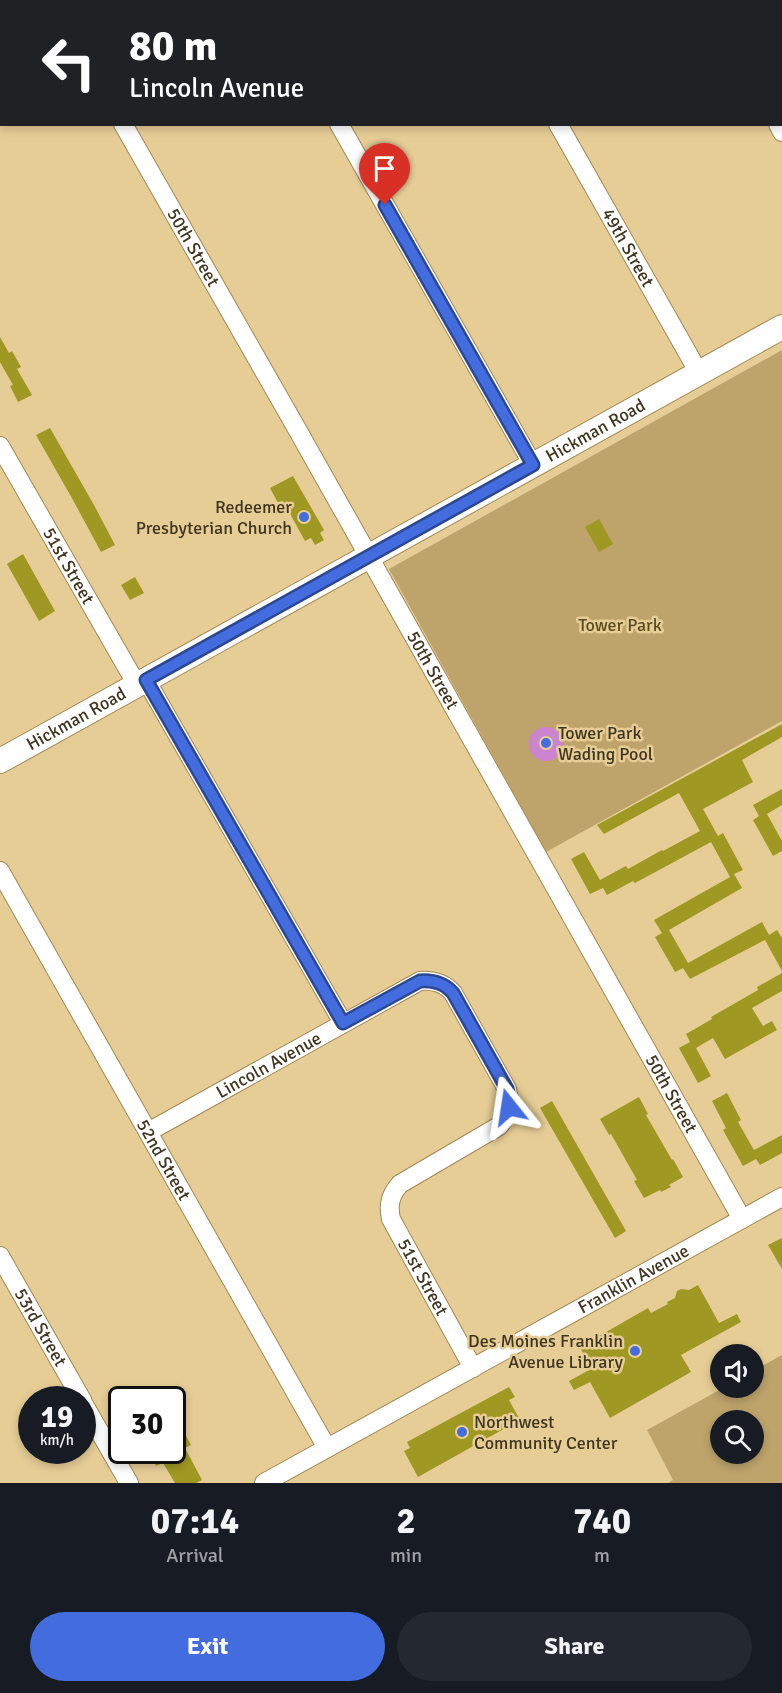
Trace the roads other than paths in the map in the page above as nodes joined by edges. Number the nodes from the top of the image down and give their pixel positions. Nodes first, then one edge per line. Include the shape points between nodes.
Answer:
1 (124, 126) edge
2 (340, 126) edge
3 (559, 126) edge
4 (782, 327) edge
5 (699, 373) junction
6 (0, 446) edge
7 (533, 465) junction
8 (368, 556) junction
9 (141, 682) junction
10 (0, 761) edge
11 (0, 871) edge
12 (343, 1023) junction
13 (148, 1132) junction
14 (400, 1184) joint
15 (782, 1197) edge
16 (742, 1219) junction
17 (0, 1256) edge
18 (473, 1368) junction
19 (74, 1386) edge
20 (96, 1425) edge
21 (327, 1448) junction
22 (129, 1483) edge
23 (264, 1483) edge

1 - 8 street, 50th Street
2 - 7 street
3 - 5 street, 49th Street
4 - 5 main road, Hickman Road
5 - 7 main road, Hickman Road
6 - 9 street, 51st Street
7 - 8 main road, Hickman Road
8 - 9 main road, Hickman Road
8 - 16 street, 50th Street
9 - 10 main road, Hickman Road
9 - 12 street, 51st Street
11 - 13 street, 52nd Street
12 - 13 street, Lincoln Avenue
12 - 14 street, Lincoln Avenue via 420,981 440,983 453,993 507,1089 509,1107 499,1126
13 - 21 street, 52nd Street
14 - 18 street, 51st Street via 390,1200 391,1219
15 - 16 street, Franklin Avenue
16 - 18 street, Franklin Avenue
17 - 19 street, 53rd Street
18 - 21 street, Franklin Avenue
20 - 22 street, 53rd Street
21 - 23 street, Franklin Avenue

